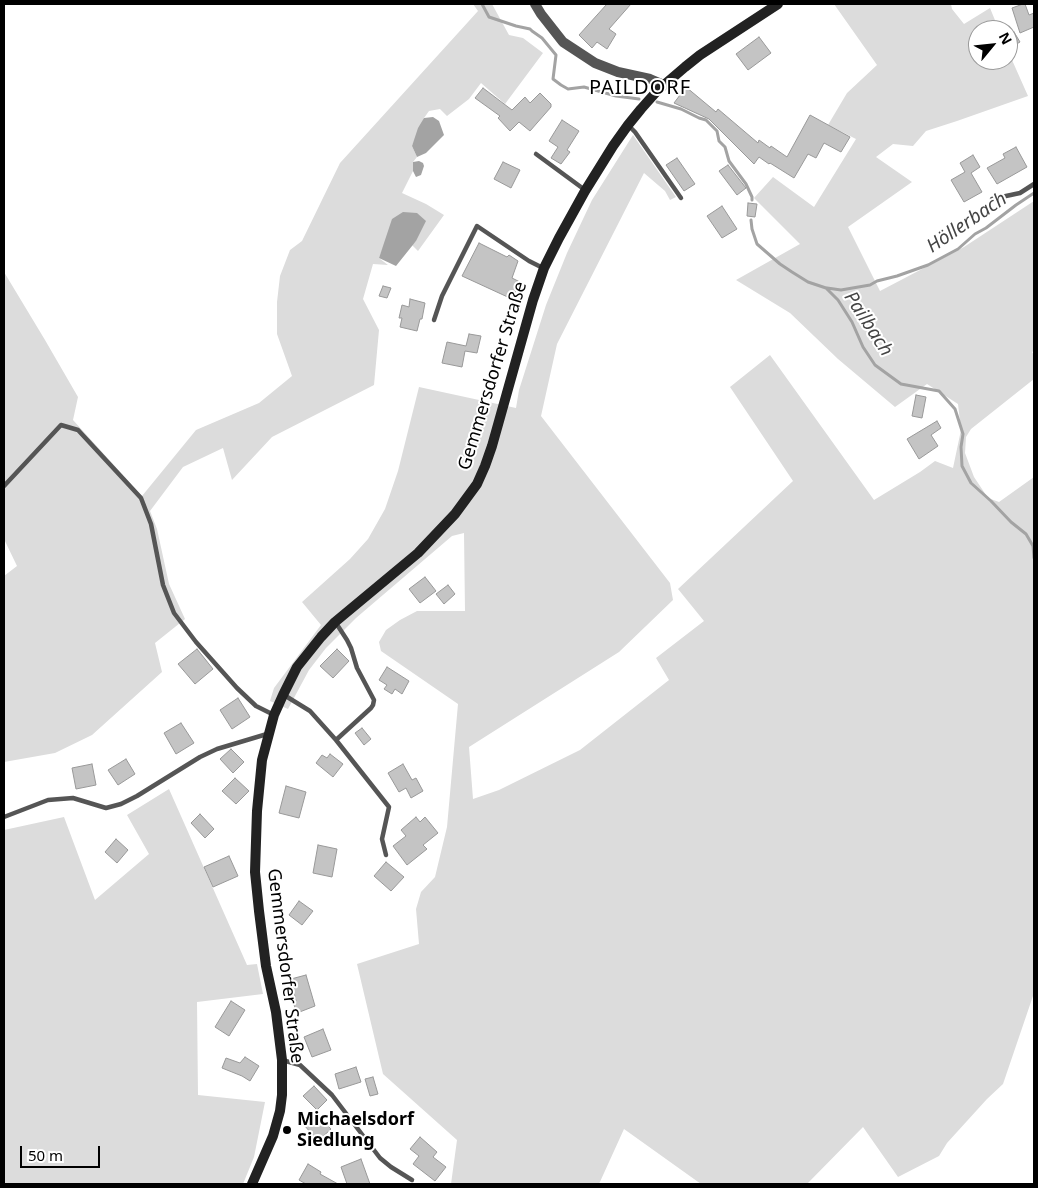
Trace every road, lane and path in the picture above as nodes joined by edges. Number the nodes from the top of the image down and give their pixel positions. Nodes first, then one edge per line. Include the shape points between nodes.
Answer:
1 (535, 4) edge
2 (778, 4) edge
3 (664, 85) junction
4 (628, 125) junction
5 (536, 154) dead end
6 (1034, 184) edge
7 (586, 191) junction
8 (681, 198) dead end
9 (992, 199) dead end
10 (544, 268) junction
11 (434, 320) dead end
12 (4, 486) edge
13 (335, 622) junction
14 (283, 695) junction
15 (274, 715) junction
16 (269, 733) junction
17 (336, 740) junction
18 (4, 817) edge
19 (386, 855) dead end
20 (282, 1060) junction
21 (412, 1180) dead end
22 (252, 1184) edge

1 - 3 street via 564,42 595,63
2 - 3 main road, Gemmersdorfer Straße via 700,55
3 - 4 main road, Gemmersdorfer Straße
4 - 7 main road, Gemmersdorfer Straße
4 - 8 lane
5 - 7 lane
6 - 9 lane via 1020,193
7 - 10 main road, Gemmersdorfer Straße
10 - 11 lane via 477,226 442,296
10 - 13 main road, Gemmersdorfer Straße via 492,446 477,484 455,514 418,553
12 - 15 lane via 61,425 78,430 141,498 150,524 162,584 174,614 237,688 256,706
13 - 14 main road, Gemmersdorfer Straße via 297,667
13 - 17 lane via 351,648 357,668 374,700 371,708
14 - 15 main road, Gemmersdorfer Straße
14 - 17 lane via 310,711
15 - 16 main road, Gemmersdorfer Straße
16 - 18 lane via 200,757 137,796 114,806 106,808 64,798 48,800
16 - 20 main road, Gemmersdorfer Straße via 259,785 256,872 266,966
17 - 19 lane via 389,806 382,839
20 - 21 lane via 300,1065 332,1095 380,1158
20 - 22 main road, Gemmersdorfer Straße via 280,1110 273,1136

